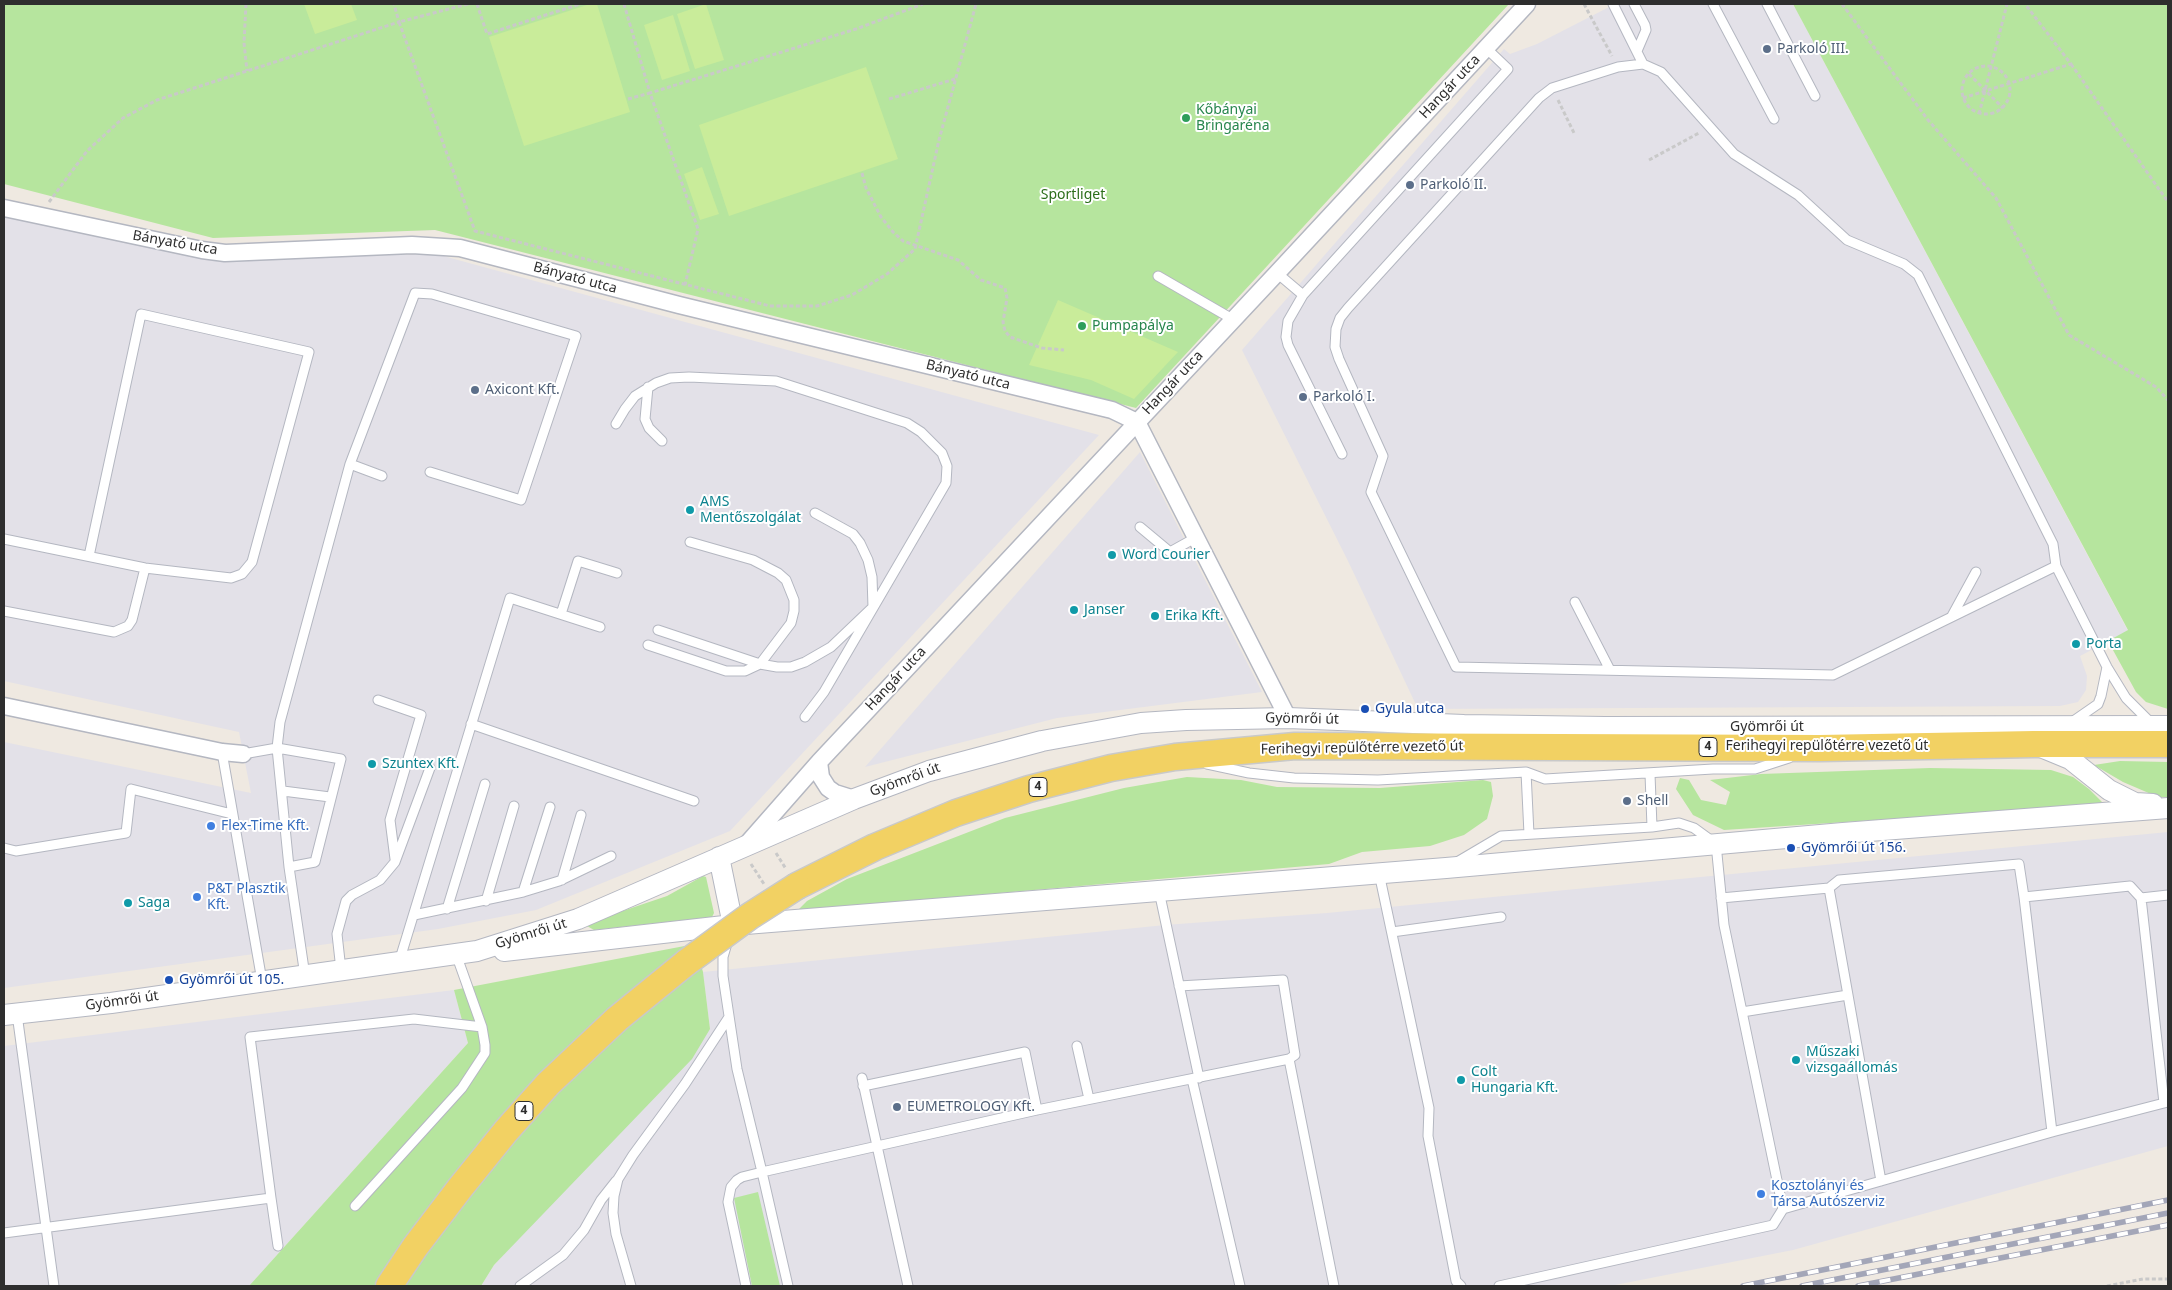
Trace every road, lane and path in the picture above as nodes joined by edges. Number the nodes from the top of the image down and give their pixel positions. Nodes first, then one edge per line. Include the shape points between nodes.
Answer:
1 (246, 4) edge
2 (394, 4) edge
3 (468, 4) edge
4 (477, 4) edge
5 (580, 4) edge
6 (624, 4) edge
7 (923, 4) edge
8 (976, 4) edge
9 (1527, 4) edge
10 (1584, 4) edge
11 (1612, 4) edge
12 (1634, 4) edge
13 (1713, 4) edge
14 (1767, 4) edge
15 (1842, 4) edge
16 (2007, 4) edge
17 (2025, 4) edge
18 (399, 22) junction
19 (1486, 48) junction
20 (1637, 51) junction
21 (1643, 64) junction
22 (2071, 64) junction
23 (1991, 66) junction
24 (1618, 67) junction
25 (247, 71) junction
26 (1968, 74) junction
27 (956, 79) junction
28 (2010, 84) junction
29 (1552, 88) junction
30 (1986, 91) junction
31 (650, 93) junction
32 (1815, 96) dead end
33 (1963, 98) junction
34 (628, 99) dead end
35 (889, 99) dead end
36 (2003, 108) junction
37 (1980, 114) junction
38 (1774, 119) dead end
39 (1710, 127) junction
40 (1576, 135) dead end
41 (1649, 160) dead end
42 (862, 173) dead end
43 (2168, 202) edge
44 (4, 208) edge
45 (38, 216) junction
46 (916, 244) junction
47 (1278, 273) junction
48 (1158, 276) dead end
49 (686, 284) junction
50 (1303, 295) junction
51 (679, 305) junction
52 (1234, 320) junction
53 (1064, 350) dead end
54 (648, 387) junction
55 (2168, 400) edge
56 (1137, 422) junction
57 (616, 424) dead end
58 (662, 441) dead end
59 (1342, 454) dead end
60 (350, 464) junction
61 (430, 472) dead end
62 (382, 476) dead end
63 (815, 513) dead end
64 (1140, 527) dead end
65 (1196, 537) junction
66 (4, 538) edge
67 (690, 542) dead end
68 (89, 556) junction
69 (2056, 566) junction
70 (145, 568) junction
71 (1976, 572) dead end
72 (617, 573) dead end
73 (1575, 602) dead end
74 (873, 607) junction
75 (4, 611) edge
76 (561, 614) junction
77 (1951, 617) junction
78 (600, 628) dead end
79 (658, 630) dead end
80 (648, 645) dead end
81 (760, 664) junction
82 (2107, 667) junction
83 (1610, 670) junction
84 (378, 700) dead end
85 (4, 706) edge
86 (805, 717) dead end
87 (1288, 718) junction
88 (471, 724) junction
89 (2065, 726) junction
90 (1721, 727) junction
91 (2164, 732) edge
92 (2034, 744) junction
93 (1597, 746) junction
94 (277, 748) junction
95 (1820, 748) junction
96 (222, 752) junction
97 (244, 754) joint
98 (1175, 757) junction
99 (819, 762) junction
100 (430, 768) dead end
101 (1526, 772) junction
102 (1650, 774) junction
103 (485, 784) dead end
104 (283, 791) junction
105 (330, 797) junction
106 (854, 799) junction
107 (694, 801) dead end
108 (2168, 804) edge
109 (514, 806) dead end
110 (550, 807) dead end
111 (2168, 808) edge
112 (232, 814) junction
113 (581, 815) dead end
114 (1652, 827) junction
115 (1529, 834) junction
116 (1716, 844) junction
117 (744, 847) junction
118 (4, 848) edge
119 (776, 852) dead end
120 (611, 856) dead end
121 (719, 857) junction
122 (395, 862) junction
123 (289, 867) junction
124 (1446, 868) junction
125 (1379, 874) junction
126 (562, 880) junction
127 (797, 886) junction
128 (1829, 888) junction
129 (1159, 891) junction
130 (522, 892) junction
131 (2168, 895) edge
132 (2024, 897) junction
133 (1721, 898) junction
134 (2141, 898) junction
135 (486, 901) junction
136 (447, 909) junction
137 (414, 915) junction
138 (1501, 917) dead end
139 (733, 925) junction
140 (1392, 932) junction
141 (477, 951) junction
142 (456, 954) junction
143 (399, 962) junction
144 (341, 970) junction
145 (305, 976) junction
146 (262, 982) junction
147 (1179, 986) junction
148 (1848, 995) junction
149 (1742, 1012) junction
150 (10, 1015) edge
151 (729, 1017) junction
152 (482, 1028) junction
153 (1077, 1046) dead end
154 (1289, 1059) junction
155 (1196, 1079) junction
156 (1089, 1099) junction
157 (2166, 1102) edge
158 (1037, 1110) junction
159 (2052, 1132) junction
160 (878, 1147) junction
161 (762, 1172) junction
162 (618, 1179) junction
163 (1881, 1181) junction
164 (271, 1198) junction
165 (356, 1206) dead end
166 (1783, 1209) junction
167 (46, 1228) junction
168 (4, 1233) edge
169 (278, 1246) dead end
170 (2168, 1279) edge
171 (54, 1286) edge
172 (389, 1286) edge
173 (520, 1286) edge
174 (631, 1286) edge
175 (746, 1286) edge
176 (788, 1286) edge
177 (908, 1286) edge
178 (1240, 1286) edge
179 (1334, 1286) edge
180 (1461, 1286) edge
181 (1498, 1286) edge
182 (2106, 1286) edge

1 - 25 path via 244,43
2 - 18 path
3 - 18 path
4 - 5 path via 487,34
6 - 31 path
7 - 31 path via 856,29
8 - 27 path
9 - 19 street, Hangár utca
10 - 24 path
11 - 20 lane
12 - 20 lane via 1646,30
13 - 38 lane
14 - 32 lane
15 - 55 path via 1928,120 1996,198 2069,335 2156,387
16 - 23 path
17 - 22 path
18 - 25 path
18 - 49 path via 475,231
19 - 47 street, Hangár utca
19 - 50 lane via 1508,69
20 - 21 lane
21 - 24 lane
21 - 39 lane via 1661,72
22 - 28 path
22 - 43 path
23 - 26 path via 1979,67
23 - 28 path via 2001,71
23 - 30 path
24 - 29 lane
25 - 45 path via 157,100 124,118 87,151
26 - 30 path
26 - 33 path via 1962,88
27 - 35 path
27 - 46 path
28 - 30 path
28 - 36 path via 2009,100
29 - 40 path
29 - 83 lane via 1539,98 1348,308 1336,329 1335,348 1383,456 1371,492 1456,667
30 - 33 path
30 - 36 path
30 - 37 path
31 - 34 path
31 - 49 path via 698,229
33 - 37 path via 1971,109
36 - 37 path via 1990,114
39 - 41 path
39 - 69 lane via 1734,154 1798,195 1847,240 1904,264 1918,275 2053,544
42 - 46 path via 881,217 893,232
44 - 45 street, Bányató utca
45 - 51 street, Bányató utca via 225,252 412,245 460,248
46 - 49 path via 915,249 887,274 852,295 817,306 770,306
46 - 53 path via 958,260 981,280 1005,288 1007,298 1003,322 1010,337 1042,348
47 - 50 lane
47 - 52 street, Hangár utca
48 - 52 lane
49 - 51 path
50 - 59 lane via 1291,312 1286,337
51 - 56 street, Bányató utca via 1112,410
52 - 56 street, Hangár utca
54 - 57 lane via 635,396
54 - 58 lane via 645,419 648,428
54 - 74 lane via 670,378 689,377 776,382 907,423 934,443 947,466 946,483
56 - 65 street
56 - 99 street, Hangár utca
60 - 61 lane via 415,293 432,294 576,336 521,500
60 - 62 lane
60 - 94 lane via 280,722
63 - 74 lane via 842,527 860,543 872,577
64 - 65 lane via 1170,552
65 - 87 street
66 - 68 lane
67 - 81 lane via 767,565 786,580 794,600 791,623
68 - 70 lane
68 - 70 lane via 141,314 310,352 248,569 230,578
69 - 77 lane
69 - 82 lane
70 - 75 lane via 132,620 128,626 114,632
71 - 77 lane
72 - 76 lane via 578,561
73 - 83 lane
74 - 81 lane via 818,656 792,667
74 - 86 lane via 824,692
76 - 78 lane
76 - 88 lane via 510,598
77 - 83 lane via 1833,675
79 - 81 lane
80 - 81 lane via 726,671 745,671
82 - 89 lane via 2098,704
82 - 91 lane via 2126,698
84 - 122 lane via 421,715 390,820
85 - 96 street
87 - 90 street, Gyömrői út via 1464,725
87 - 106 street, Gyömrői út via 1141,723 1042,741 946,765
88 - 107 lane
88 - 137 lane
89 - 90 street, Gyömrői út
89 - 91 street, Gyömrői út
90 - 93 lane
91 - 92 main road, Ferihegyi repülőtérre vezető út / 4
92 - 95 main road, Ferihegyi repülőtérre vezető út / 4
92 - 108 street via 2070,759 2109,790 2135,803
93 - 95 main road, Ferihegyi repülőtérre vezető út / 4
93 - 98 main road, Ferihegyi repülőtérre vezető út / 4 via 1295,746
94 - 97 lane
94 - 104 lane
94 - 105 lane via 342,759
95 - 102 lane via 1755,769
96 - 97 street
96 - 112 lane
98 - 101 lane via 1249,773 1294,778 1378,780
98 - 127 main road, Ferihegyi repülőtérre vezető út / 4 via 1111,768 1029,789 956,813 875,847
99 - 106 street via 820,777 828,788
99 - 117 street, Hangár utca
100 - 122 lane
101 - 102 lane via 1545,779
101 - 115 lane
102 - 114 lane
103 - 136 lane
104 - 105 lane
104 - 123 lane
105 - 123 lane via 315,862
106 - 117 street, Gyömrői út
109 - 135 lane
110 - 130 lane
111 - 116 street, Gyömrői út
112 - 118 lane via 131,789 126,834 16,850
112 - 146 lane
113 - 126 lane
114 - 115 lane
114 - 116 lane via 1679,823 1694,828
115 - 124 lane via 1501,836
116 - 124 street, Gyömrői út
116 - 133 lane
117 - 121 street, Gyömrői út
119 - 127 path
120 - 126 lane
121 - 139 street
121 - 141 street, Gyömrői út via 578,919
122 - 144 lane via 380,880 346,901 337,934
123 - 145 lane
124 - 125 street, Gyömrői út
125 - 129 street, Gyömrői út
125 - 140 lane
126 - 130 lane
127 - 172 main road, Ferihegyi repülőtérre vezető út / 4, bridge via 687,962 617,1019 548,1084 460,1188
128 - 132 lane via 1839,880 2019,864
128 - 133 lane
128 - 148 lane
129 - 139 street, Gyömrői út
129 - 147 lane
130 - 135 lane
131 - 134 lane
132 - 134 lane via 2130,886
132 - 159 lane
133 - 149 lane
134 - 157 lane
135 - 136 lane
136 - 137 lane
137 - 143 lane
138 - 140 lane
139 - 141 street, Gyömrői út via 512,951
139 - 151 lane via 723,957
140 - 180 lane via 1429,1108 1428,1136 1456,1281
141 - 142 street, Gyömrői út
142 - 143 street, Gyömrői út
142 - 152 lane
143 - 144 street, Gyömrői út
144 - 145 street, Gyömrői út
145 - 146 street, Gyömrői út
146 - 150 street, Gyömrői út
147 - 154 lane via 1283,980 1295,1055
147 - 155 lane
148 - 149 lane
148 - 163 lane
149 - 166 lane
150 - 167 lane
151 - 161 lane via 737,1069
151 - 162 lane
152 - 164 lane via 414,1019 250,1037
152 - 165 lane via 484,1053 462,1088
153 - 156 lane
154 - 155 lane
154 - 179 lane
155 - 156 lane
155 - 178 lane
156 - 158 lane
157 - 159 lane
158 - 160 lane
158 - 160 lane via 1025,1052 863,1082
159 - 163 lane
160 - 161 lane
160 - 177 lane
161 - 175 lane via 737,1180 731,1187 728,1202
161 - 176 lane
162 - 173 lane via 563,1255
162 - 174 lane via 613,1213
163 - 166 lane
164 - 167 lane
164 - 169 lane
166 - 181 lane via 1773,1225
167 - 168 lane
167 - 171 lane
170 - 182 path via 2143,1279

